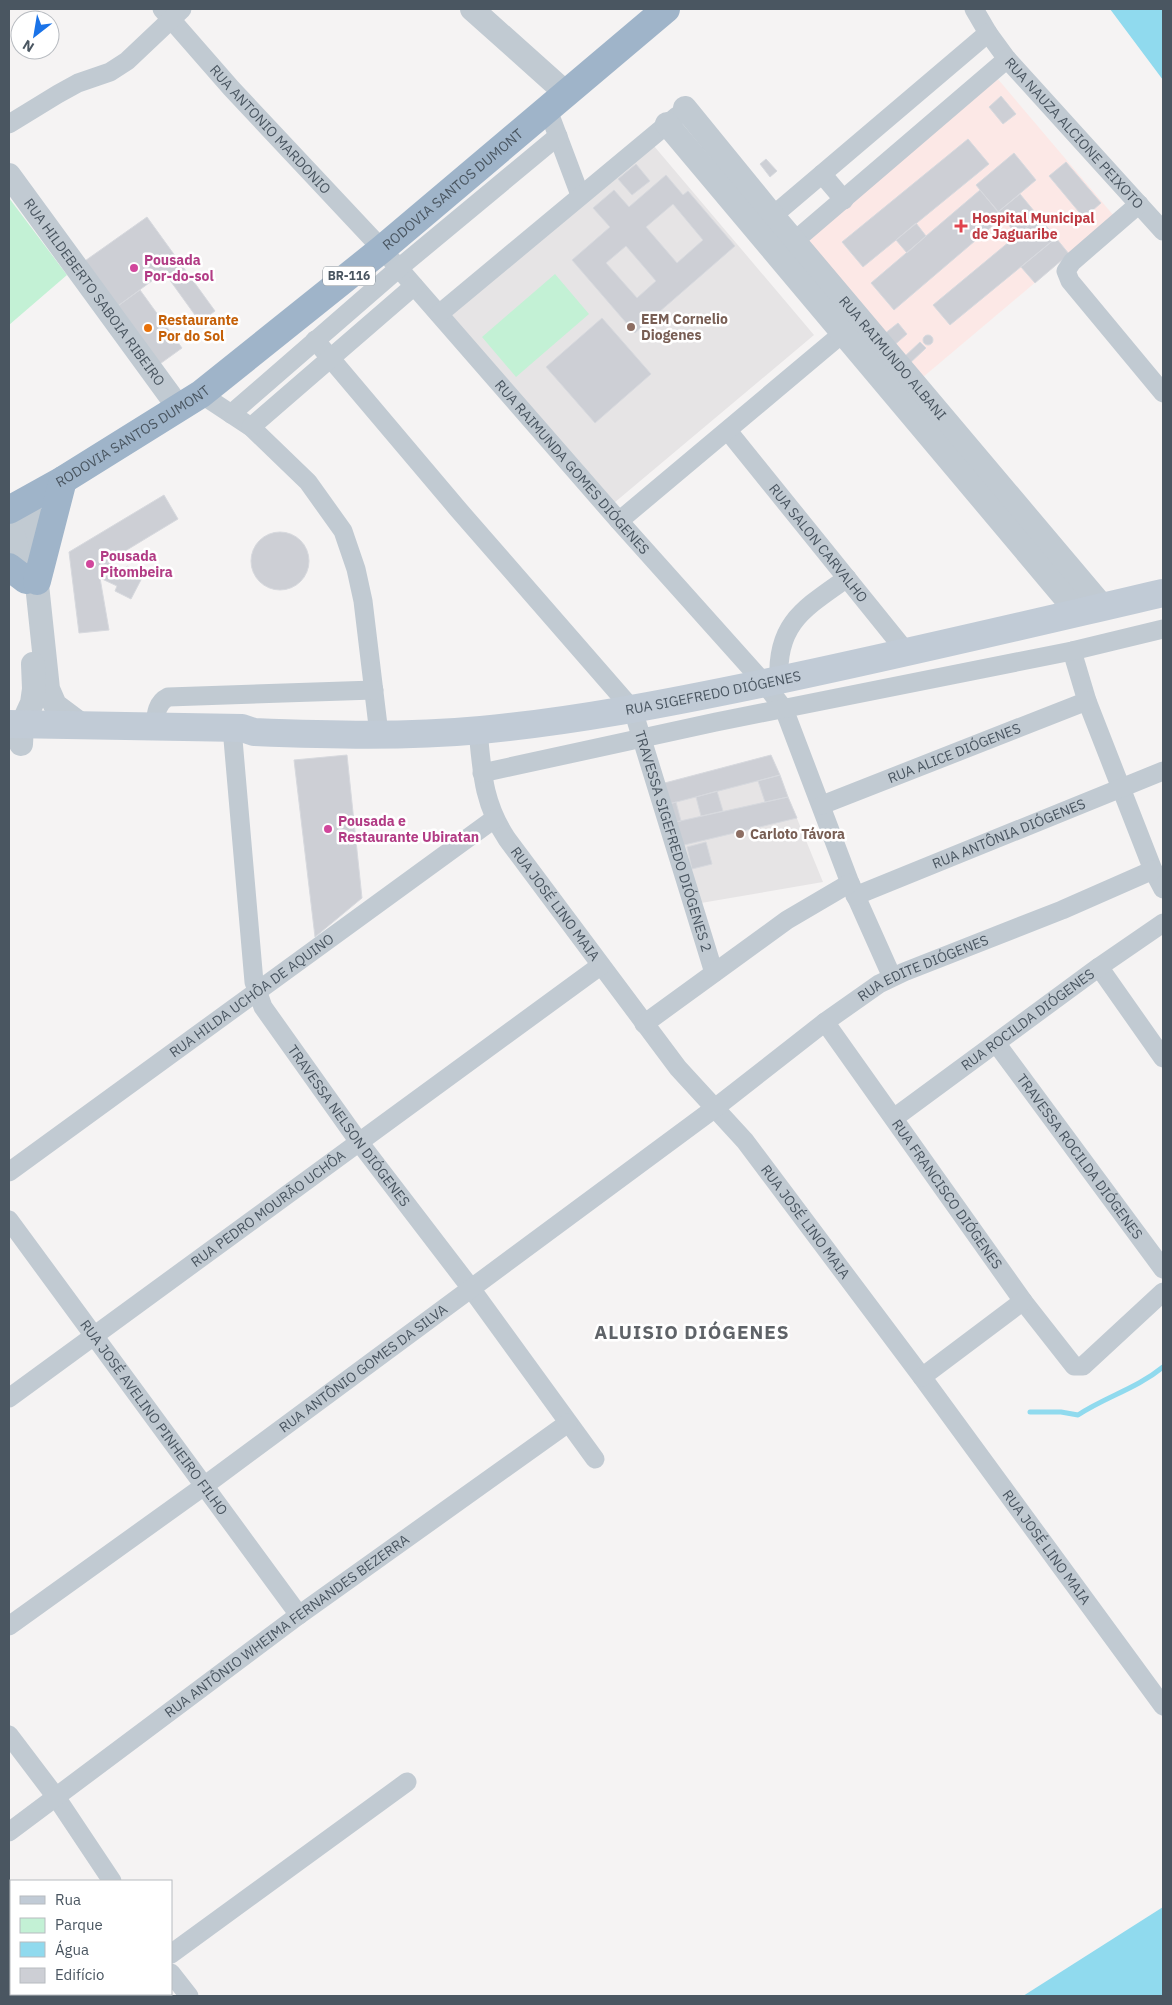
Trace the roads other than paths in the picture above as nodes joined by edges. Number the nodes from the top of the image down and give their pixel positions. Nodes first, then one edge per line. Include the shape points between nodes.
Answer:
1 (472, 9) edge
2 (493, 9) edge
3 (666, 9) edge
4 (974, 9) edge
5 (172, 12) edge
6 (988, 33) junction
7 (1007, 59) junction
8 (565, 96) junction
9 (912, 98) junction
10 (685, 108) joint
11 (933, 123) junction
12 (9, 124) edge
13 (667, 124) junction
14 (558, 136) junction
15 (822, 174) junction
16 (9, 175) edge
17 (580, 195) junction
18 (844, 200) junction
19 (1139, 204) junction
20 (773, 216) junction
21 (755, 231) junction
22 (1163, 231) edge
23 (795, 241) junction
24 (776, 257) junction
25 (390, 259) junction
26 (414, 286) junction
27 (439, 314) junction
28 (843, 333) junction
29 (315, 340) junction
30 (330, 359) junction
31 (1163, 393) edge
32 (190, 401) junction
33 (916, 402) junction
34 (230, 414) junction
35 (251, 427) junction
36 (728, 431) junction
37 (63, 480) junction
38 (19, 504) edge
39 (619, 521) junction
40 (9, 522) edge
41 (1043, 536) junction
42 (1023, 547) junction
43 (24, 576) edge
44 (847, 578) junction
45 (1163, 593) edge
46 (1091, 610) junction
47 (1163, 629) edge
48 (1072, 651) junction
49 (908, 654) junction
50 (772, 682) junction
51 (374, 690) junction
52 (1087, 701) junction
53 (633, 710) junction
54 (784, 710) junction
55 (83, 726) junction
56 (155, 727) junction
57 (478, 730) junction
58 (239, 733) junction
59 (15, 734) edge
60 (379, 734) junction
61 (640, 738) junction
62 (1163, 771) edge
63 (482, 773) junction
64 (1120, 788) junction
65 (822, 805) junction
66 (494, 819) junction
67 (1153, 870) junction
68 (852, 889) junction
69 (1163, 890) edge
70 (1163, 923) edge
71 (600, 966) junction
72 (1099, 967) junction
73 (714, 973) junction
74 (892, 977) junction
75 (257, 993) junction
76 (825, 1022) junction
77 (644, 1024) junction
78 (996, 1043) junction
79 (1163, 1058) edge
80 (715, 1108) junction
81 (894, 1118) junction
82 (359, 1142) junction
83 (9, 1172) edge
84 (9, 1220) edge
85 (1163, 1269) edge
86 (470, 1287) junction
87 (1163, 1292) edge
88 (1023, 1301) junction
89 (93, 1335) junction
90 (922, 1377) junction
91 (9, 1398) edge
92 (568, 1423) junction
93 (595, 1459) dead end
94 (204, 1486) junction
95 (299, 1615) junction
96 (9, 1626) edge
97 (1163, 1706) edge
98 (9, 1734) edge
99 (407, 1782) dead end
100 (56, 1797) junction
101 (9, 1832) edge
102 (111, 1880) edge
103 (172, 1953) edge
104 (172, 1973) edge
105 (189, 1996) edge

1 - 8 street
2 - 8 street
3 - 8 highway, RODOVIA SANTOS DUMONT / BR-116
4 - 6 street, RUA NAUZA ALCIONE PEIXOTO
5 - 12 street via 127,60 110,72 78,83
5 - 25 street, RUA ANTONIO MARDONIO via 231,88
6 - 7 street, RUA NAUZA ALCIONE PEIXOTO
6 - 9 street
7 - 11 street
7 - 19 street, RUA NAUZA ALCIONE PEIXOTO
8 - 14 street
8 - 25 highway, RODOVIA SANTOS DUMONT / BR-116
9 - 11 street
9 - 15 street
10 - 13 street
10 - 20 street, RUA RAIMUNDO ALBANI
11 - 18 street
13 - 17 street
13 - 21 street, RUA RAIMUNDO ALBANI
14 - 17 street
14 - 25 street
15 - 18 street
15 - 20 street
16 - 32 street, RUA HILDEBERTO SABOIA RIBEIRO
17 - 27 street
18 - 23 street
19 - 22 street, RUA NAUZA ALCIONE PEIXOTO
19 - 31 street via 1072,262 1066,271 1070,281
20 - 21 street
20 - 23 street, RUA RAIMUNDO ALBANI
21 - 24 street, RUA RAIMUNDO ALBANI
23 - 24 street
23 - 33 street, RUA RAIMUNDO ALBANI
24 - 28 street, RUA RAIMUNDO ALBANI
25 - 26 street, RUA RAIMUNDA GOMES DIÓGENES
25 - 29 street
25 - 32 highway, RODOVIA SANTOS DUMONT / BR-116
26 - 27 street, RUA RAIMUNDA GOMES DIÓGENES
26 - 30 street
27 - 39 street, RUA RAIMUNDA GOMES DIÓGENES
28 - 33 street, RUA RAIMUNDO ALBANI
28 - 36 street
29 - 30 street
29 - 34 street
30 - 35 street
30 - 53 street
32 - 34 street
32 - 37 highway, RODOVIA SANTOS DUMONT / BR-116
33 - 41 street, RUA RAIMUNDO ALBANI
33 - 42 street, RUA RAIMUNDO ALBANI
34 - 35 street
35 - 51 street via 308,482 343,531 363,601
36 - 39 street
36 - 44 street, RUA SALON CARVALHO
37 - 38 highway, RODOVIA SANTOS DUMONT / BR-116
37 - 43 highway
38 - 43 street
39 - 50 street, RUA RAIMUNDA GOMES DIÓGENES
40 - 43 street
41 - 42 street
41 - 46 street, RUA RAIMUNDO ALBANI
42 - 46 street, RUA RAIMUNDO ALBANI
43 - 55 street via 51,699 67,716
43 - 59 street via 34,689 32,703
44 - 49 street, RUA SALON CARVALHO
44 - 50 street via 798,617 781,646
45 - 46 main road, RUA SIGEFREDO DIÓGENES
46 - 49 main road, RUA SIGEFREDO DIÓGENES
47 - 48 street
48 - 52 street
48 - 54 street
49 - 50 main road, RUA SIGEFREDO DIÓGENES
50 - 53 main road, RUA SIGEFREDO DIÓGENES
50 - 54 street, RUA RAIMUNDA GOMES DIÓGENES
51 - 56 street via 168,697 158,705
51 - 60 street
52 - 64 street
52 - 65 street, RUA ALICE DIÓGENES
53 - 57 main road, RUA SIGEFREDO DIÓGENES
53 - 61 street, TRAVESSA SIGEFREDO DIÓGENES 2
54 - 61 street
54 - 65 street, RUA RAIMUNDA GOMES DIÓGENES
55 - 56 main road
55 - 59 main road
56 - 58 main road
57 - 60 main road, RUA SIGEFREDO DIÓGENES
57 - 63 street, RUA JOSÉ LINO MAIA
58 - 59 main road
58 - 60 main road, RUA SIGEFREDO DIÓGENES
58 - 75 street, TRAVESSA NELSON DIÓGENES via 252,962
61 - 63 street
61 - 73 street, TRAVESSA SIGEFREDO DIÓGENES 2
62 - 64 street, RUA ANTÔNIA DIÓGENES
63 - 66 street, RUA JOSÉ LINO MAIA
64 - 67 street
64 - 68 street, RUA ANTÔNIA DIÓGENES
65 - 68 street, RUA RAIMUNDA GOMES DIÓGENES
66 - 71 street, RUA JOSÉ LINO MAIA
66 - 75 street, RUA HILDA UCHÔA DE AQUINO
67 - 69 street
67 - 74 street, RUA EDITE DIÓGENES
68 - 73 street, RUA ANTÔNIA DIÓGENES via 787,920
68 - 74 street, RUA RAIMUNDA GOMES DIÓGENES
70 - 72 street, RUA ROCILDA DIÓGENES
71 - 77 street, RUA JOSÉ LINO MAIA
71 - 82 street, RUA PEDRO MOURÃO UCHÔA
72 - 78 street, RUA ROCILDA DIÓGENES
72 - 79 street
73 - 77 street, RUA ANTÔNIA DIÓGENES
74 - 76 street, RUA EDITE DIÓGENES
75 - 82 street, TRAVESSA NELSON DIÓGENES via 271,1019
75 - 83 street, RUA HILDA UCHÔA DE AQUINO
76 - 80 street, RUA EDITE DIÓGENES
76 - 81 street, RUA FRANCISCO DIÓGENES
77 - 80 street, RUA JOSÉ LINO MAIA via 696,1090
78 - 81 street, RUA ROCILDA DIÓGENES
78 - 85 street, TRAVESSA ROCILDA DIÓGENES
80 - 86 street, RUA ANTÔNIO GOMES DA SILVA
80 - 90 street, RUA JOSÉ LINO MAIA via 745,1141
81 - 88 street, RUA FRANCISCO DIÓGENES
82 - 86 street, TRAVESSA NELSON DIÓGENES
82 - 89 street, RUA PEDRO MOURÃO UCHÔA
84 - 89 street, RUA JOSÉ AVELINO PINHEIRO FILHO
86 - 92 street, TRAVESSA NELSON DIÓGENES
86 - 94 street, RUA ANTÔNIO GOMES DA SILVA
87 - 88 street, RUA FRANCISCO DIÓGENES via 1083,1366 1072,1364
88 - 90 street
89 - 91 street, RUA PEDRO MOURÃO UCHÔA
89 - 94 street, RUA JOSÉ AVELINO PINHEIRO FILHO
90 - 97 street, RUA JOSÉ LINO MAIA
92 - 93 street, TRAVESSA NELSON DIÓGENES
92 - 95 street, RUA ANTÔNIO WHEIMA FERNANDES BEZERRA
94 - 95 street, RUA JOSÉ AVELINO PINHEIRO FILHO
94 - 96 street, RUA ANTÔNIO GOMES DA SILVA
95 - 100 street, RUA ANTÔNIO WHEIMA FERNANDES BEZERRA
98 - 100 street
99 - 103 street
100 - 101 street, RUA ANTÔNIO WHEIMA FERNANDES BEZERRA
100 - 102 street
104 - 105 street

